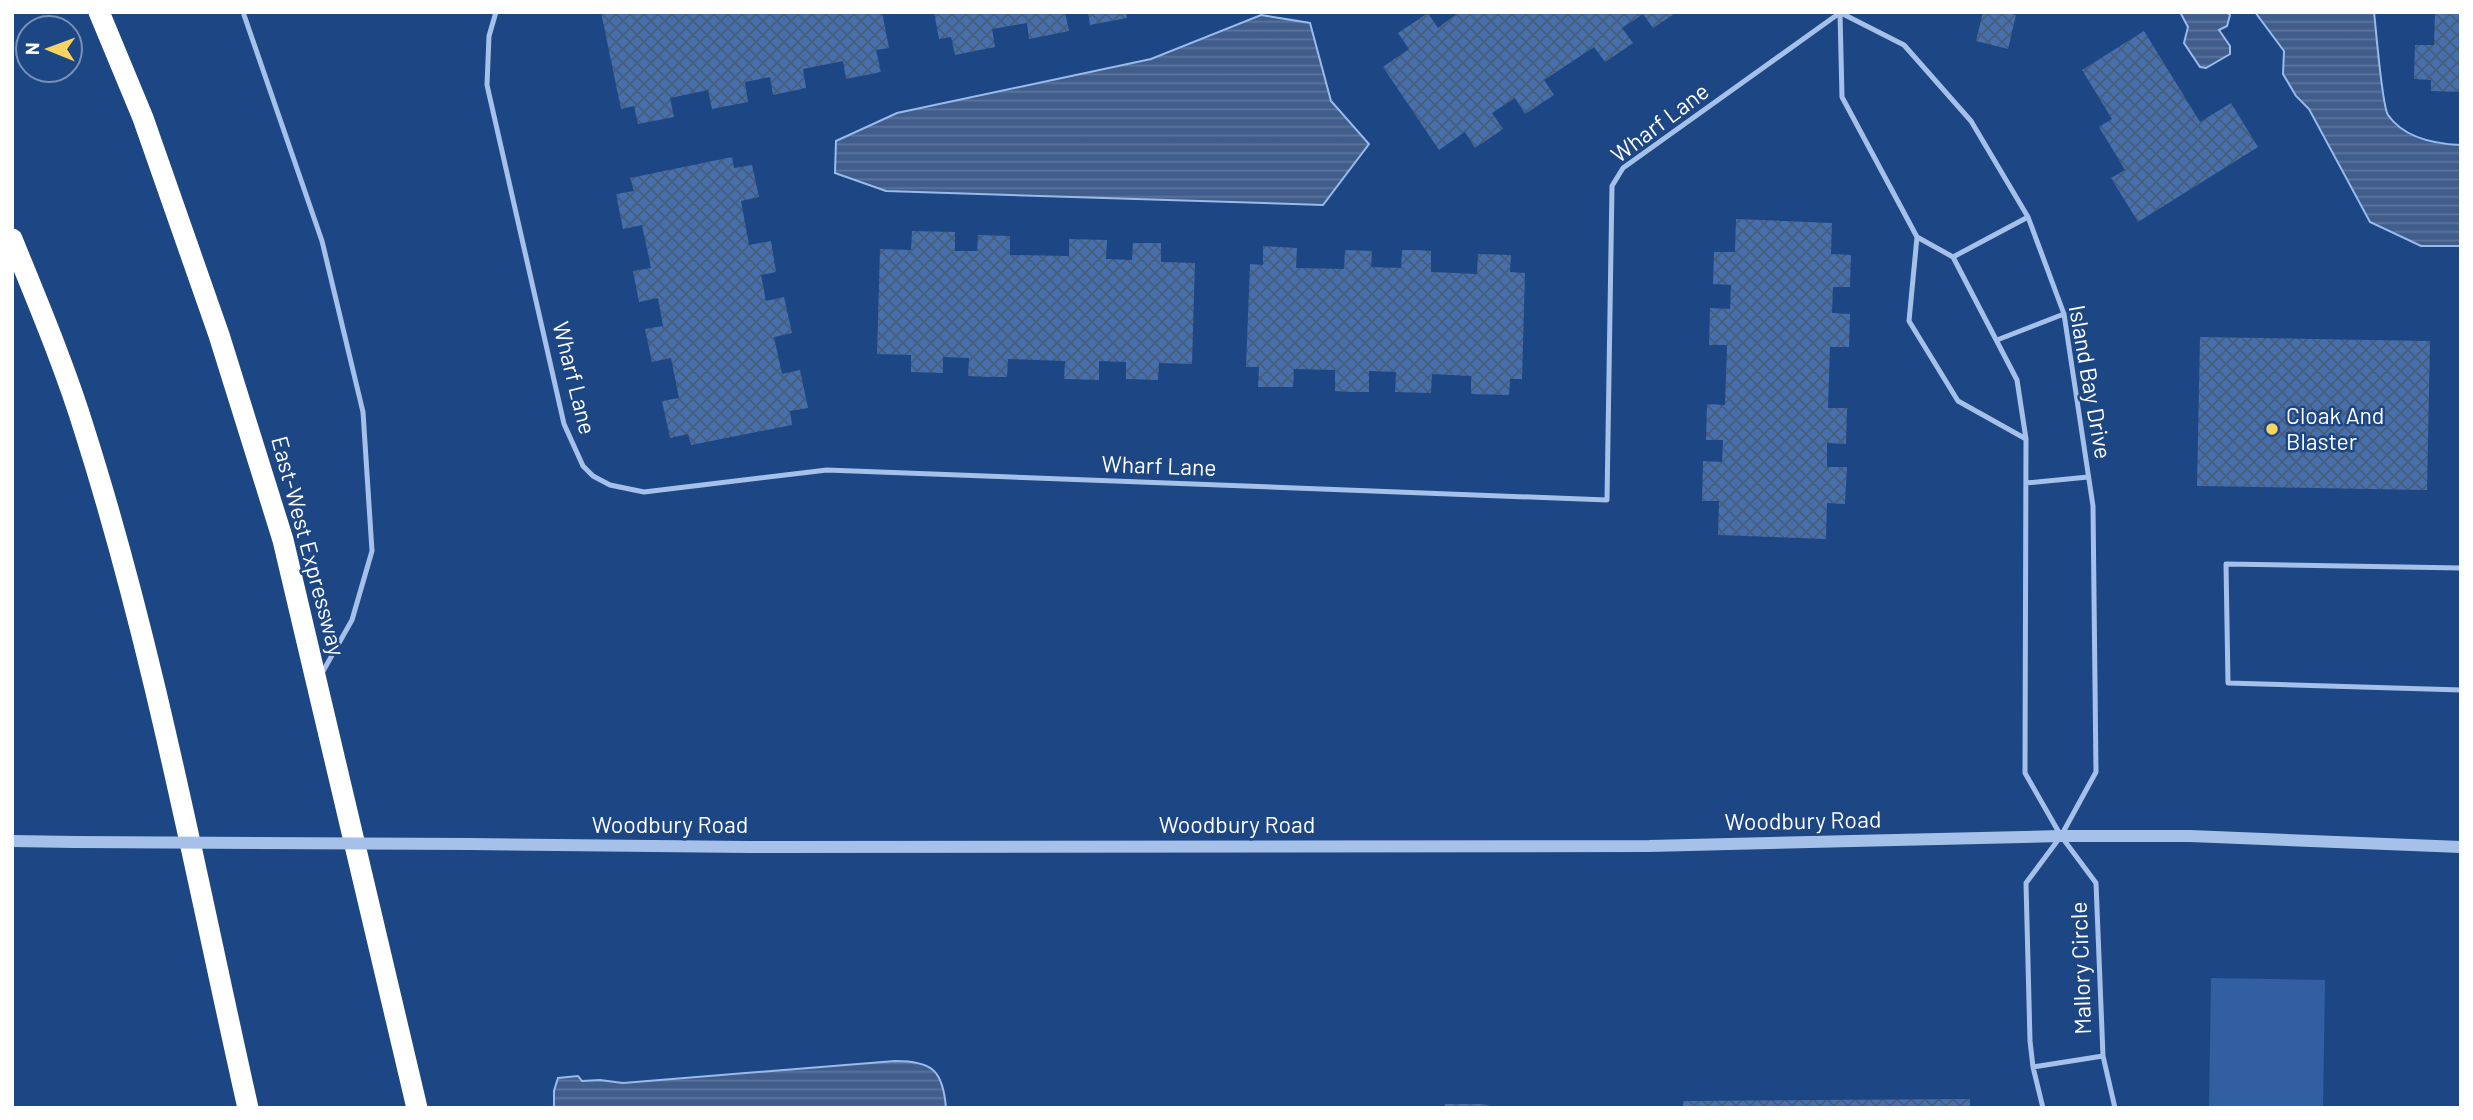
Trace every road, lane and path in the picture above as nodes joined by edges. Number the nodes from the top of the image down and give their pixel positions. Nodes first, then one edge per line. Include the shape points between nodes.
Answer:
1 (99, 12) edge
2 (243, 12) edge
3 (496, 12) edge
4 (1840, 13) edge
5 (2028, 217) junction
6 (1917, 237) junction
7 (12, 239) edge
8 (1954, 257) junction
9 (2064, 314) junction
10 (1997, 340) junction
11 (2026, 439) junction
12 (2088, 477) junction
13 (2026, 483) junction
14 (2461, 568) edge
15 (317, 681) junction
16 (2461, 690) edge
17 (2062, 835) junction
18 (12, 841) edge
19 (2461, 847) edge
20 (2103, 1056) junction
21 (2033, 1067) junction
22 (248, 1108) edge
23 (417, 1108) edge
24 (2043, 1108) edge
25 (2115, 1108) edge

1 - 15 highway, East-West Expressway via 143,118 219,335 283,540
2 - 15 lane via 323,242 363,412 372,551 352,620
3 - 4 lane, Wharf Lane via 489,36 486,85 564,424 583,466 610,485 643,492 827,470 1607,500 1612,186 1623,168
4 - 5 lane, Island Bay Drive via 1904,45 1971,121
4 - 6 lane via 1842,97
5 - 8 lane
5 - 9 lane, Island Bay Drive
6 - 8 lane
6 - 11 lane via 1909,321 1958,401
7 - 22 highway via 61,360 127,576
8 - 10 lane, Mallory Circle
9 - 10 lane
9 - 12 lane, Island Bay Drive
10 - 11 lane, Mallory Circle via 2017,380
11 - 13 lane, Mallory Circle
12 - 13 lane
12 - 17 lane, Island Bay Drive via 2093,506 2096,772
13 - 17 lane, Mallory Circle via 2025,773
14 - 16 lane via 2226,564 2228,683
15 - 23 highway, East-West Expressway
17 - 18 street, Woodbury Road, bridge via 1649,846 749,847
17 - 19 street, Woodbury Road
17 - 20 lane, Mallory Circle via 2096,883
17 - 21 lane, Island Bay Drive via 2026,883
20 - 21 lane
20 - 25 lane, Mallory Circle
21 - 24 lane, Island Bay Drive

